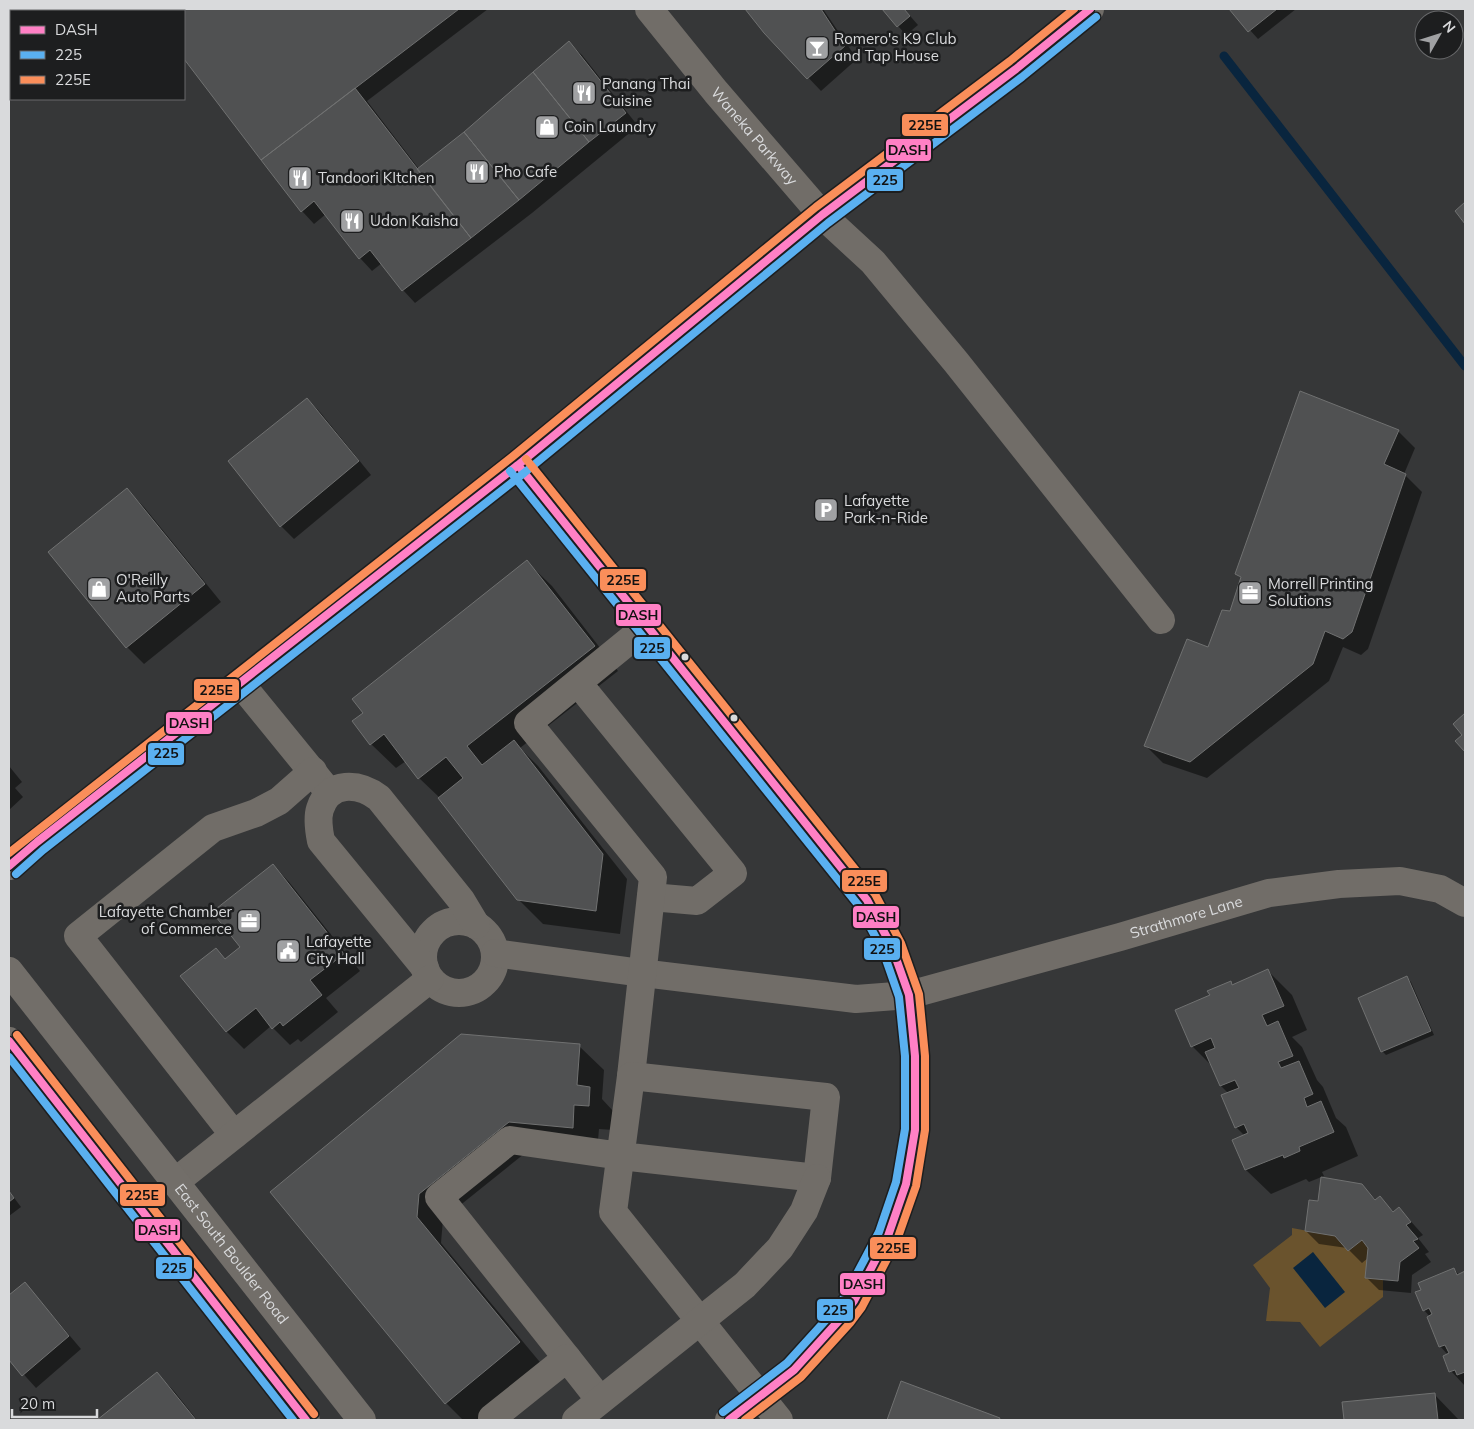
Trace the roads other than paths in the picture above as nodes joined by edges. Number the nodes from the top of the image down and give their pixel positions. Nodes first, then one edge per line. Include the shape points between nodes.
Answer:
1 (649, 9) edge
2 (1090, 9) edge
3 (822, 215) junction
4 (518, 465) junction
5 (1161, 620) dead end
6 (647, 626) junction
7 (240, 682) junction
8 (578, 683) junction
9 (313, 771) junction
10 (330, 793) junction
11 (9, 866) edge
12 (651, 897) junction
13 (1465, 903) edge
14 (476, 925) junction
15 (495, 952) junction
16 (9, 971) edge
17 (428, 974) junction
18 (642, 974) junction
19 (909, 995) junction
20 (9, 1041) edge
21 (631, 1076) junction
22 (234, 1135) junction
23 (621, 1156) junction
24 (817, 1178) junction
25 (175, 1182) junction
26 (699, 1321) junction
27 (567, 1358) junction
28 (759, 1396) junction
29 (600, 1400) junction
30 (306, 1420) edge
31 (362, 1420) edge
32 (494, 1420) edge
33 (576, 1420) edge
34 (728, 1420) edge
35 (779, 1420) edge

1 - 3 street, Waneka Parkway
2 - 3 street via 1009,75
3 - 4 street
3 - 5 street, Waneka Parkway via 873,262
4 - 6 street
4 - 7 street
6 - 8 street
6 - 19 street via 867,900 892,947
7 - 9 street
7 - 11 street
8 - 12 street via 528,723 653,877
8 - 12 street via 733,873 697,902
9 - 10 street
9 - 22 street via 279,801 213,828 78,936
10 - 14 street via 346,786 361,788 379,798
10 - 17 street via 320,808 321,841
12 - 18 street
13 - 19 street, Strathmore Lane via 1440,889 1400,881 1339,884 1269,893
14 - 15 street via 492,941
14 - 17 street via 452,921 431,934 423,956
15 - 17 street via 491,975 474,990 450,992
15 - 18 street, Strathmore Lane
16 - 25 main road, East South Boulder Road
17 - 22 street
18 - 19 street, Strathmore Lane via 856,999
18 - 21 street
19 - 28 street via 915,1056 915,1130 906,1184 888,1236 843,1316 794,1370
20 - 30 main road
21 - 23 street
21 - 24 street via 826,1097
22 - 25 street
23 - 24 street
23 - 26 street via 613,1212
23 - 27 street via 510,1140 439,1197
24 - 26 street via 804,1211 780,1248 745,1285
25 - 31 main road, East South Boulder Road
26 - 28 street
26 - 29 street
27 - 29 street
27 - 32 street via 492,1418
28 - 34 street
28 - 35 street
29 - 33 street

